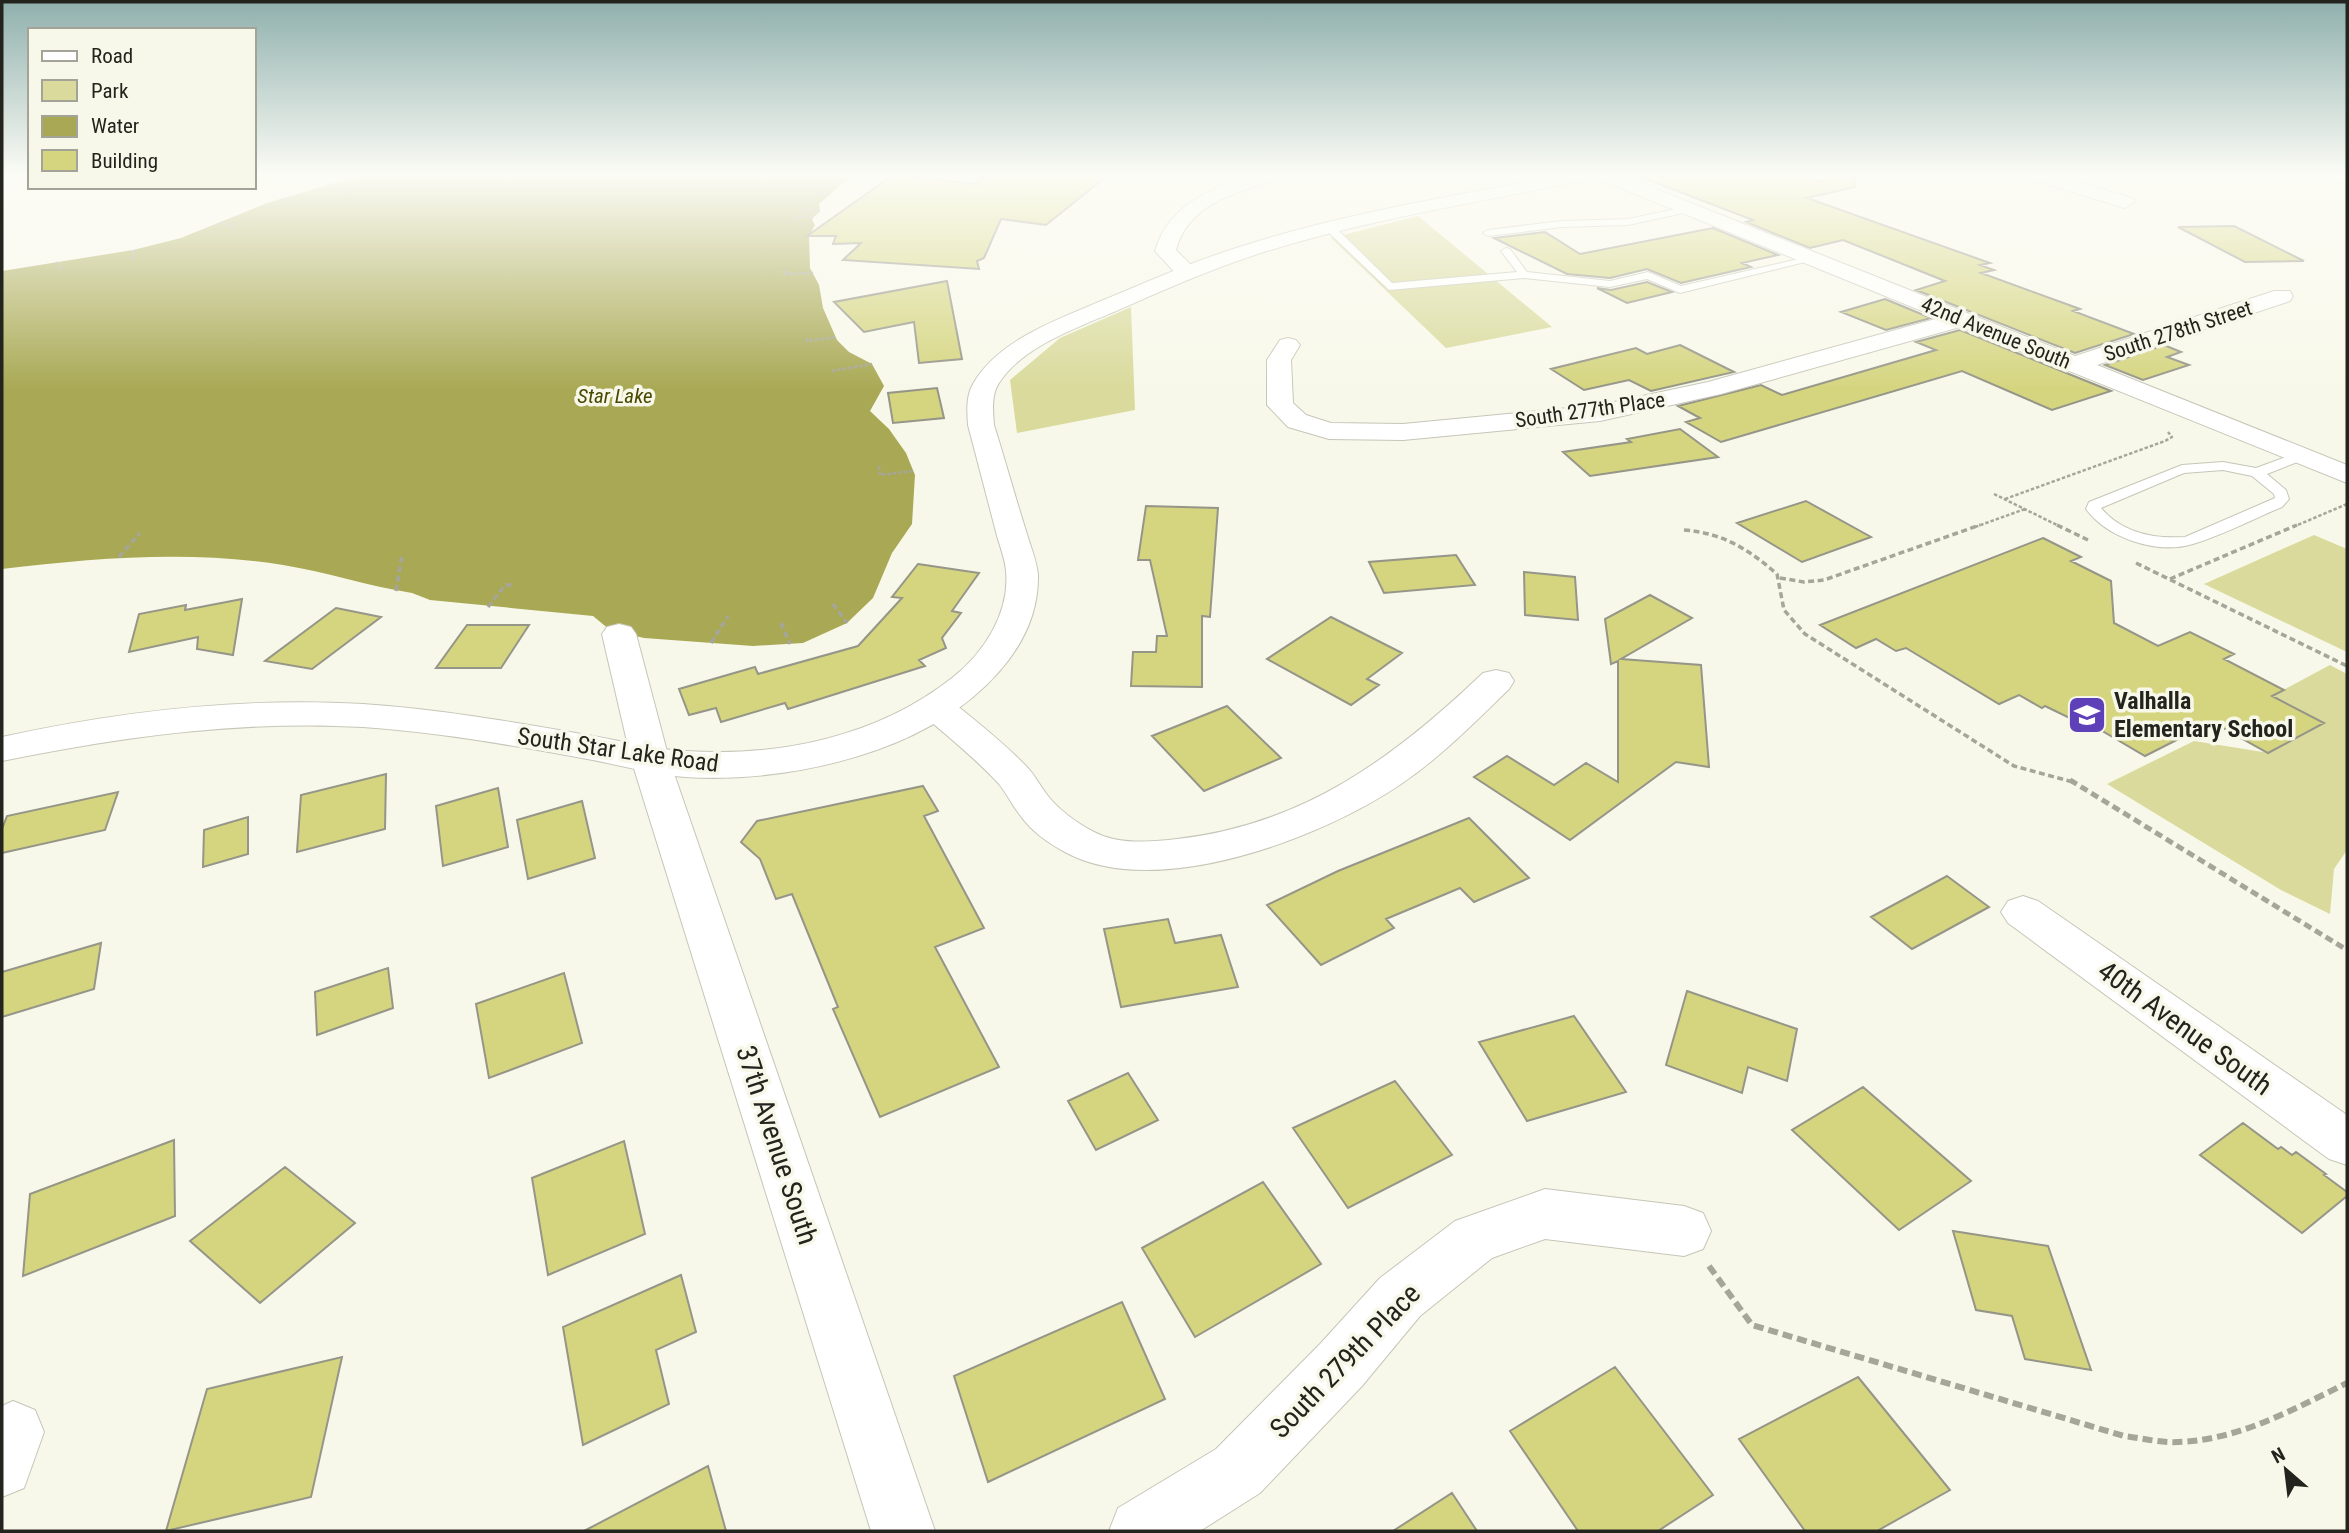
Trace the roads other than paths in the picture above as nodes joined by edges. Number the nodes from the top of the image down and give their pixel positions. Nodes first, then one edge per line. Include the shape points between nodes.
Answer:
1 (1166, 247) edge
2 (1264, 247) edge
3 (1349, 247) edge
4 (1782, 247) edge
5 (1506, 251) dead end
6 (1812, 259) junction
7 (1187, 272) junction
8 (1524, 275) junction
9 (2282, 296) dead end
10 (1961, 319) junction
11 (1288, 345) dead end
12 (2073, 365) junction
13 (2300, 456) junction
14 (2257, 473) junction
15 (2347, 475) edge
16 (619, 634) dead end
17 (1496, 681) dead end
18 (937, 708) junction
19 (2, 749) edge
20 (650, 759) junction
21 (2023, 912) dead end
22 (2347, 1143) edge
23 (1684, 1231) road end
24 (903, 1531) edge
25 (1141, 1531) edge

1 - 7 street
2 - 7 street, South Star Lake Road
3 - 8 lane via 1389,286
4 - 6 street, 42nd Avenue South
5 - 8 lane
6 - 8 lane via 1679,290 1648,275 1610,284
6 - 10 street, 42nd Avenue South
7 - 18 street, South Star Lake Road via 1058,329 1031,344 989,379 980,407 981,425 1023,572 1021,592 1005,641 959,692
9 - 12 street, South 278th Street
10 - 11 street, South 277th Place via 1648,404 1403,432 1329,431 1289,416 1280,405 1279,360
10 - 12 street, 42nd Avenue South
12 - 13 street, 42nd Avenue South
13 - 14 lane
13 - 15 street, 42nd Avenue South
14 - 14 lane via 2223,466 2182,469 2093,509 2107,523 2135,536 2188,541 2277,504 2281,493
16 - 20 street, 37th Avenue South
17 - 18 street via 1431,743 1351,798 1241,842 1175,855 1109,852 1084,845 1040,813 993,755
18 - 20 street, South Star Lake Road via 886,732 785,760 721,766
19 - 20 street, South Star Lake Road via 177,720 290,714 415,720
20 - 24 street, 37th Avenue South
21 - 22 street, 40th Avenue South
23 - 25 street, South 279th Place via 1545,1214 1474,1239 1400,1297 1238,1471

